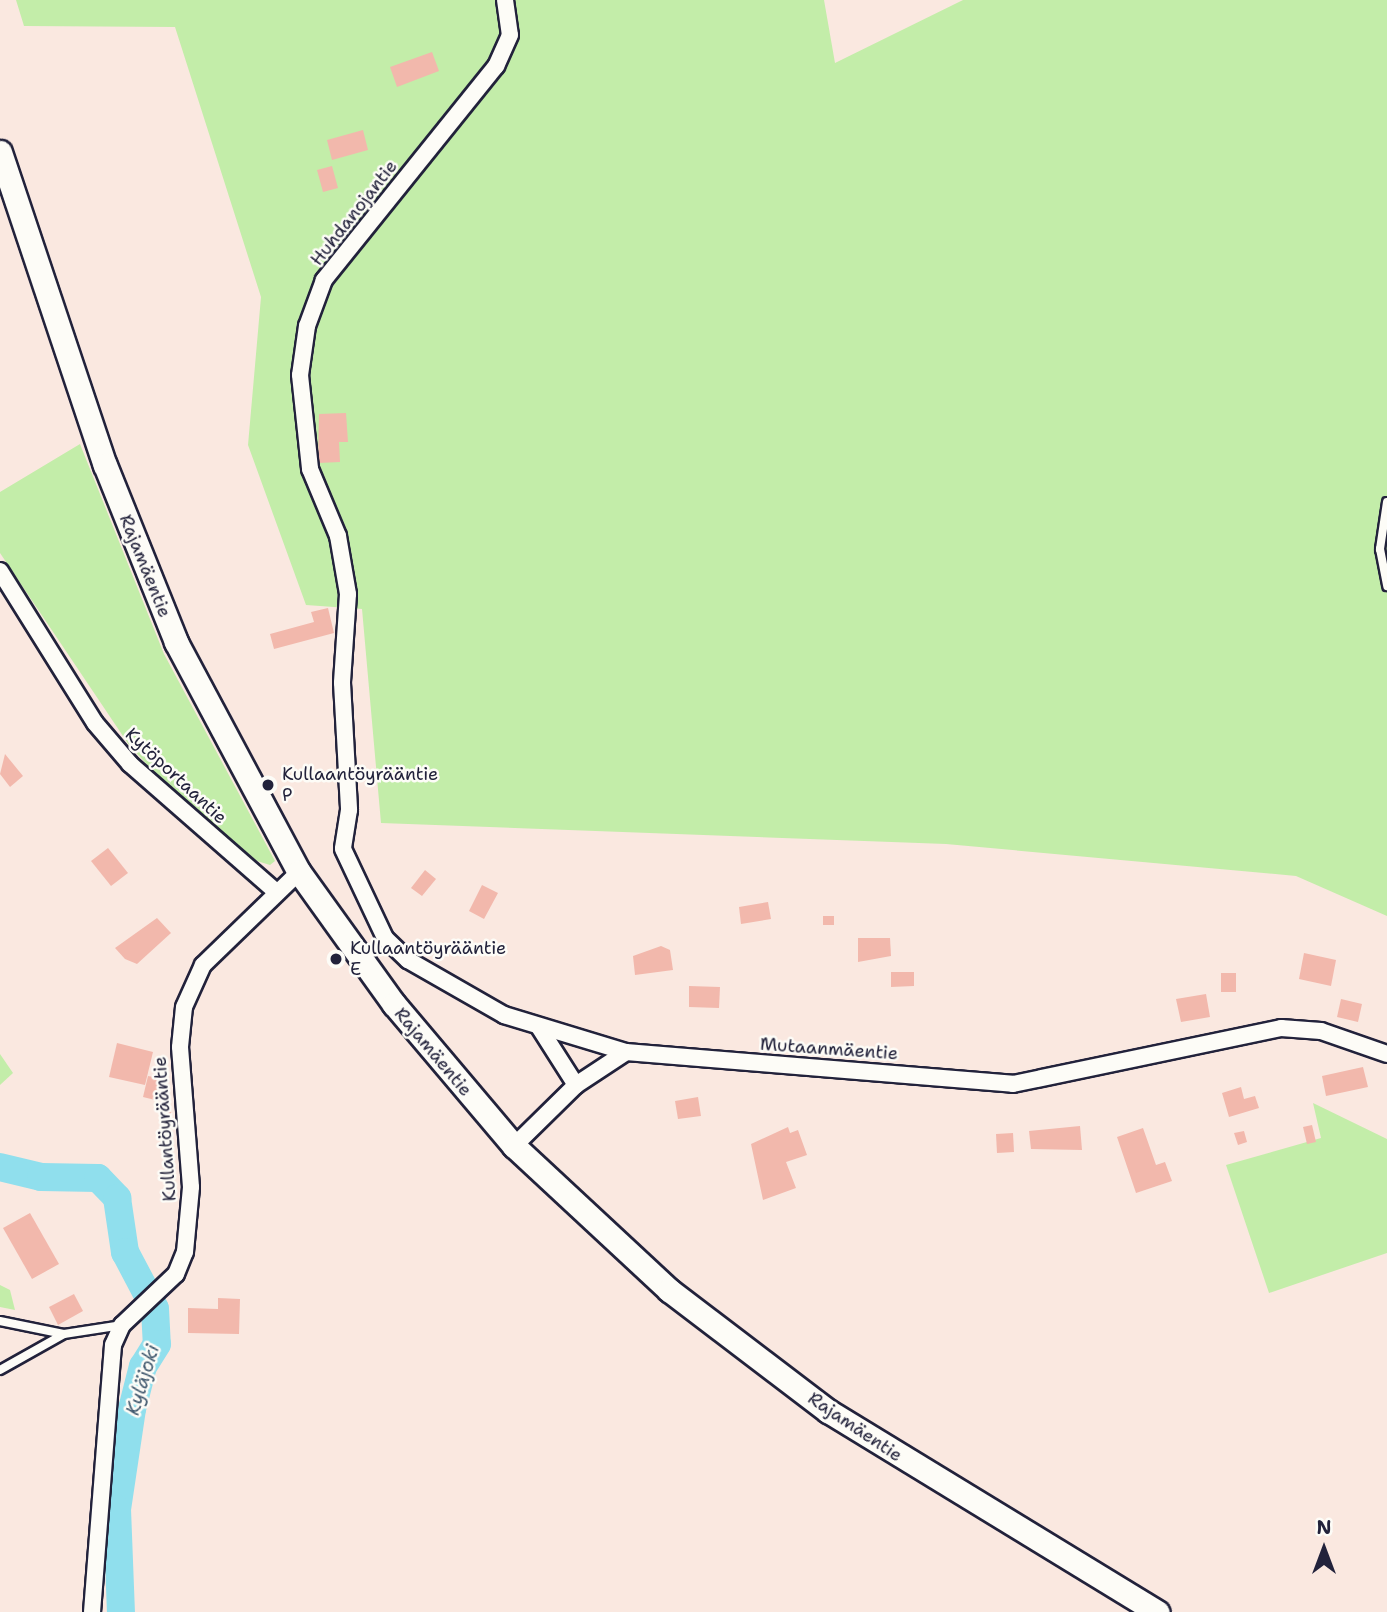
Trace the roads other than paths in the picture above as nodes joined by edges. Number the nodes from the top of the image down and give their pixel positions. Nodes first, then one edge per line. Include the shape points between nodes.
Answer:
1 (505, 0) edge
2 (0, 152) edge
3 (1387, 502) edge
4 (0, 571) edge
5 (1387, 586) edge
6 (342, 849) joint
7 (299, 872) junction
8 (274, 890) junction
9 (539, 1027) junction
10 (626, 1052) junction
11 (1387, 1054) edge
12 (576, 1085) junction
13 (514, 1146) junction
14 (0, 1321) edge
15 (122, 1325) junction
16 (64, 1334) junction
17 (0, 1370) edge
18 (92, 1612) edge
19 (1157, 1612) edge

1 - 6 street, Huhdanojantie via 510,36 496,66 324,280 307,326 300,375 310,469 338,536 348,594 342,683 349,810
2 - 7 main road, Rajamäentie via 139,557 226,743
3 - 5 lane via 1380,549
4 - 8 street, Kytöportaantie via 95,723 130,764
6 - 9 street, Mutaanmäentie via 385,938 408,960 453,989
7 - 8 street, Kullantöyrääntie
7 - 13 main road, Rajamäentie via 394,1004
8 - 15 street, Kullantöyrääntie via 203,965 184,1007 180,1047 189,1218 176,1274
9 - 10 street, Mutaanmäentie
9 - 12 street
10 - 11 street, Mutaanmäentie via 1013,1084 1281,1028 1321,1031
10 - 12 street
12 - 13 street
13 - 19 main road, Rajamäentie via 669,1290 828,1411
14 - 16 lane
15 - 16 lane
15 - 18 street via 106,1406
16 - 17 lane

